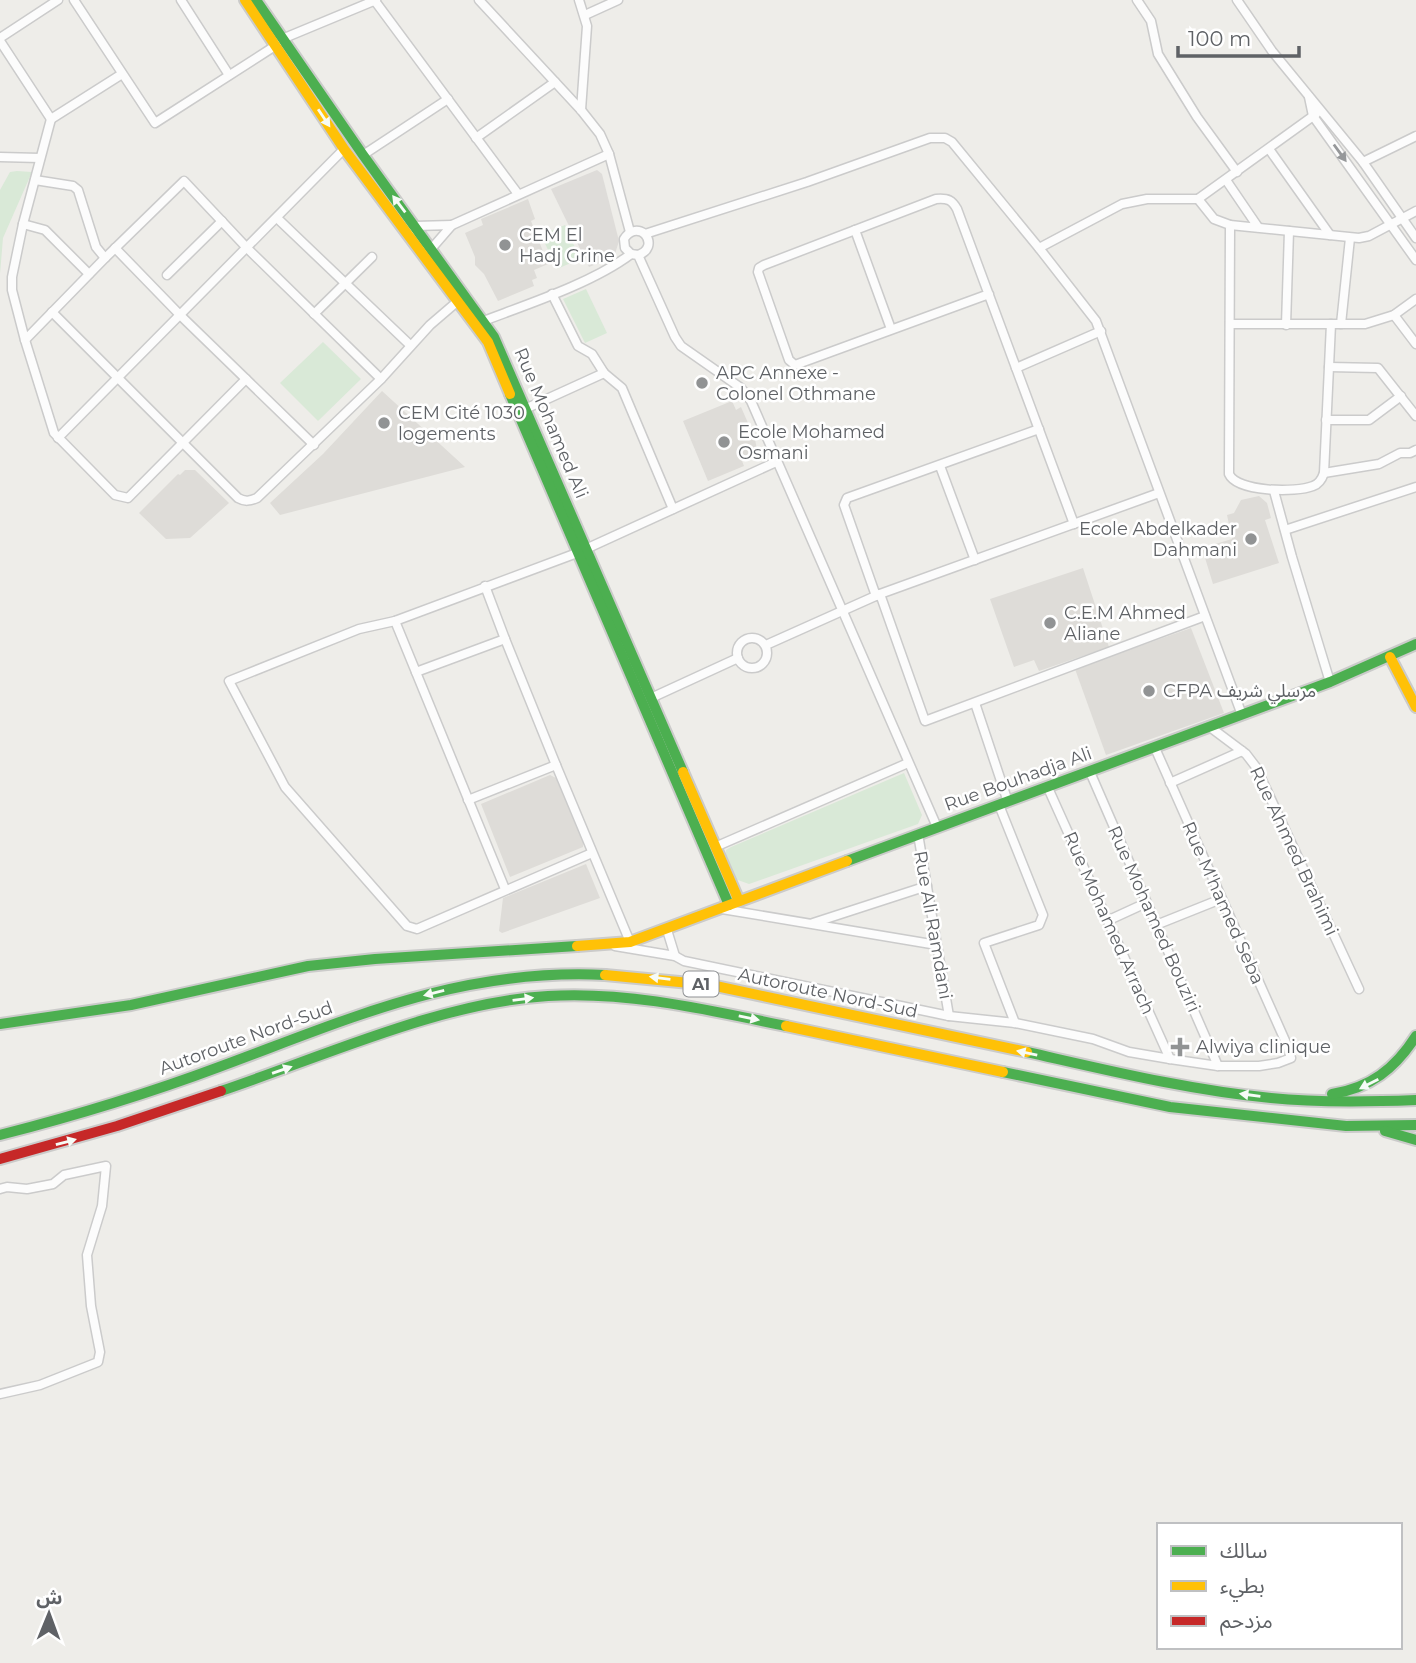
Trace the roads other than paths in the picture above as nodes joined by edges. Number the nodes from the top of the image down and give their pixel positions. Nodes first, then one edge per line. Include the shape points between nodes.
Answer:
1 (58, 0) edge
2 (74, 0) edge
3 (181, 0) edge
4 (245, 0) edge
5 (256, 0) edge
6 (376, 0) edge
7 (479, 0) edge
8 (579, 0) edge
9 (618, 0) edge
10 (1137, 0) edge
11 (1237, 0) edge
12 (357, 4) edge
13 (585, 15) junction
14 (0, 40) edge
15 (279, 42) junction
16 (122, 74) junction
17 (229, 75) junction
18 (555, 82) junction
19 (1309, 94) junction
20 (448, 99) junction
21 (581, 110) junction
22 (1321, 110) junction
23 (1313, 117) junction
24 (51, 119) junction
25 (1416, 136) edge
26 (476, 138) junction
27 (344, 149) junction
28 (1269, 149) junction
29 (609, 154) junction
30 (363, 155) junction
31 (0, 157) edge
32 (40, 158) junction
33 (1363, 162) junction
34 (1237, 172) junction
35 (35, 180) junction
36 (1226, 180) junction
37 (518, 194) junction
38 (1198, 199) junction
39 (1416, 211) edge
40 (277, 218) junction
41 (1402, 218) junction
42 (222, 221) junction
43 (23, 224) junction
44 (1390, 224) junction
45 (452, 225) junction
46 (1230, 225) junction
47 (415, 226) junction
48 (1258, 228) junction
49 (855, 230) junction
50 (1289, 230) junction
51 (630, 232) junction
52 (645, 234) junction
53 (1329, 235) junction
54 (1350, 238) junction
55 (1416, 238) edge
56 (412, 240) junction
57 (1039, 247) junction
58 (116, 248) junction
59 (247, 248) junction
60 (432, 248) junction
61 (420, 250) junction
62 (634, 255) junction
63 (372, 257) dead end
64 (104, 258) junction
65 (1416, 260) edge
66 (89, 274) junction
67 (167, 275) dead end
68 (346, 283) junction
69 (552, 294) junction
70 (989, 294) junction
71 (1416, 299) edge
72 (458, 301) junction
73 (52, 312) junction
74 (314, 314) junction
75 (1394, 315) junction
76 (181, 316) junction
77 (480, 323) junction
78 (1230, 324) junction
79 (1331, 324) junction
80 (1341, 324) junction
81 (1286, 325) junction
82 (891, 329) junction
83 (1101, 331) junction
84 (25, 340) junction
85 (1416, 344) edge
86 (410, 345) junction
87 (1016, 368) junction
88 (1329, 368) junction
89 (604, 373) junction
90 (117, 379) junction
91 (246, 379) junction
92 (381, 379) junction
93 (1401, 396) junction
94 (526, 408) junction
95 (1416, 415) edge
96 (1326, 420) junction
97 (1039, 429) junction
98 (58, 438) junction
99 (183, 443) junction
100 (314, 445) junction
101 (1416, 450) edge
102 (776, 462) junction
103 (940, 466) junction
104 (1324, 473) junction
105 (1416, 487) edge
106 (1274, 491) junction
107 (1160, 494) junction
108 (673, 509) junction
109 (1074, 524) junction
110 (1284, 530) junction
111 (582, 551) junction
112 (975, 560) junction
113 (485, 586) junction
114 (878, 595) junction
115 (841, 610) junction
116 (1205, 616) junction
117 (395, 621) junction
118 (505, 639) junction
119 (765, 645) junction
120 (1416, 645) edge
121 (1390, 657) junction
122 (738, 659) junction
123 (416, 672) junction
124 (1330, 682) junction
125 (651, 698) junction
126 (975, 702) junction
127 (1416, 707) edge
128 (1242, 715) junction
129 (1210, 727) junction
130 (1155, 748) junction
131 (1242, 751) junction
132 (908, 763) junction
133 (556, 765) junction
134 (1090, 772) junction
135 (1170, 783) junction
136 (1048, 788) junction
137 (468, 800) junction
138 (1004, 804) junction
139 (937, 827) junction
140 (918, 834) junction
141 (715, 847) junction
142 (592, 853) junction
143 (927, 886) junction
144 (505, 889) junction
145 (1221, 899) junction
146 (1146, 903) junction
147 (729, 905) junction
148 (1109, 920) junction
149 (811, 924) junction
150 (1156, 925) junction
151 (667, 930) junction
152 (629, 942) junction
153 (604, 944) junction
154 (937, 945) junction
155 (675, 956) junction
156 (1359, 989) dead end
157 (949, 1016) junction
158 (1015, 1023) junction
159 (0, 1024) edge
160 (1416, 1036) edge
161 (1170, 1059) junction
162 (1218, 1066) junction
163 (1281, 1099) junction
164 (1416, 1100) edge
165 (1416, 1125) edge
166 (1346, 1126) junction
167 (0, 1135) edge
168 (1416, 1140) edge
169 (0, 1158) edge
170 (0, 1189) edge
171 (0, 1394) edge

1 - 14 street
2 - 16 street
3 - 17 street
4 - 15 main road
5 - 15 main road, Rue Mohamed Ali
6 - 12 street
6 - 20 street
7 - 18 street
8 - 13 street
9 - 13 street
10 - 34 street via 1150,21 1158,54
11 - 19 street
12 - 15 street
13 - 21 street
14 - 24 street
15 - 17 street
15 -> 27 main road
15 - 30 main road, Rue Mohamed Ali
16 - 17 street via 155,123
16 - 24 street
18 - 21 street
18 - 26 street
19 - 22 street
19 - 23 street
20 - 26 street
20 - 30 street
21 - 29 street
22 - 23 street
22 - 33 street
23 - 28 street
23 -> 44 street
24 - 32 street
25 - 33 street
26 - 37 street
27 - 40 street
27 - 56 main road
28 - 34 street
28 - 53 street
29 - 37 street
29 - 51 street
47 -> 30 main road, Rue Mohamed Ali
31 - 32 street
32 - 35 street
33 - 41 street
34 - 36 street
35 - 43 street
35 - 64 street via 78,190 96,247
36 - 38 street
36 - 48 street
37 - 45 street
38 - 46 street via 1214,219
38 - 57 street via 1122,204
39 - 41 street
40 - 59 street
40 - 68 street
41 - 44 street
41 - 55 street
42 - 58 street via 184,181
42 - 59 street
42 - 67 street
43 - 66 street via 45,230
43 - 84 street via 12,290
44 - 54 street via 1369,236
44 - 65 street
45 - 47 street
45 - 60 street
46 - 48 street
46 - 78 street
47 - 56 street
47 - 60 main road, Rue Mohamed Ali
48 - 50 street
49 - 70 street via 936,199 953,201
49 - 82 street
49 - 82 street via 759,268 789,360 800,364
50 - 53 street
50 - 81 street
51 - 52 street
51 - 62 street via 624,243
52 - 57 street via 930,138 945,138
52 - 62 street via 649,242 646,251
53 - 54 street
54 - 80 street
56 - 61 main road
57 - 83 street
58 - 64 street
58 - 76 street
59 - 74 street
59 - 76 street
60 - 61 street
60 - 77 main road, Rue Mohamed Ali
61 - 72 main road
62 - 69 street
62 - 102 street via 681,346 747,394
63 - 68 street
64 - 66 street
66 - 73 street
68 - 74 street
68 - 86 street
69 - 77 street
69 - 89 street via 578,346 592,354
70 - 82 street
70 - 87 street
71 - 75 street
72 - 77 main road
72 - 86 street
73 - 84 street
73 - 90 street
74 - 92 street
75 - 80 street via 1365,324
75 - 85 street
76 - 90 street
76 - 91 street
77 - 94 main road, Rue Mohamed Ali via 494,337
77 - 111 main road
78 - 81 street
78 - 106 street via 1229,474 1238,484
79 - 80 street
79 - 81 street
79 - 88 street
83 - 87 street
83 - 107 street
84 - 98 street
86 - 92 street
87 - 97 street
88 - 93 street via 1378,368
88 - 96 street
89 - 94 street
89 - 108 street via 622,388
90 - 98 street
90 - 99 street
91 - 99 street
91 - 100 street
92 - 100 street
93 - 95 street
93 - 96 street via 1369,420
94 - 111 main road, Rue Mohamed Ali
96 - 104 street
97 - 103 street
97 - 109 street
98 - 99 street via 124,499
99 - 100 street via 244,501 257,498
101 - 104 street via 1379,464
102 - 108 street
102 - 115 street
103 - 112 street
103 - 114 street via 846,500
104 - 106 street via 1312,486
105 - 110 street
106 - 110 street
107 - 109 street
107 - 116 street
108 - 111 street
109 - 112 street
110 - 124 street
111 - 113 street
111 - 125 main road, Rue Mohamed Ali
111 - 147 main road
112 - 114 street
113 - 117 street
113 - 118 street
114 - 115 street
114 - 126 street via 925,721
115 - 119 street
115 - 132 street
116 - 126 street
116 - 128 street
117 - 123 street
117 - 144 street via 359,629 229,681 285,787 407,926 417,929
118 - 123 street
118 - 133 street
119 - 122 street via 746,639 738,649
119 - 122 street via 768,656 763,665 744,666
120 - 121 main road, Rue Bouhadja Ali
121 - 124 main road, Rue Bouhadja Ali
121 - 127 main road
122 - 125 street
123 - 137 street
124 - 128 main road, Rue Bouhadja Ali
125 - 141 main road, Rue Mohamed Ali
126 - 138 street
128 - 129 main road, Rue Bouhadja Ali
129 - 130 main road, Rue Bouhadja Ali
129 - 131 street, Rue Ahmed Brahimi
130 - 134 main road, Rue Bouhadja Ali
130 - 135 street, Rue M'hamed Seba
131 - 135 street
131 - 156 street, Rue Ahmed Brahimi via 1256,767
132 - 139 street
132 - 141 street
133 - 137 street
133 - 142 street
134 - 136 main road, Rue Bouhadja Ali
134 - 146 street, Rue Mohamed Bouziri
135 - 145 street, Rue M'hamed Seba
136 - 138 main road, Rue Bouhadja Ali
136 - 148 street, Rue Mohamed Arrach
137 - 144 street
138 - 139 main road, Rue Bouhadja Ali
138 - 158 street via 1043,915 1039,925 984,943
139 - 140 main road, Rue Bouhadja Ali
140 - 143 street, Rue Ali Ramdani
140 - 147 main road, Rue Bouhadja Ali
141 - 147 main road, Rue Mohamed Ali
142 - 144 street
142 - 152 street
143 - 149 street
143 - 154 street, Rue Ali Ramdani
145 - 150 street
145 - 162 street, Rue M'hamed Seba via 1291,1058 1259,1066
146 - 148 street
146 - 150 street, Rue Mohamed Bouziri
147 - 149 street
147 - 151 main road, Rue Bouhadja Ali
148 - 161 street, Rue Mohamed Arrach
149 - 154 street
150 - 162 street, Rue Mohamed Bouziri
151 - 152 main road, Rue Bouhadja Ali
151 - 155 street
152 - 153 main road, Rue Bouhadja Ali
153 - 155 street
153 - 159 main road, Rue Bouhadja Ali via 307,966 131,1005
154 - 157 street, Rue Ali Ramdani
155 - 157 street
157 - 158 street
158 - 161 street
160 -> 163 main road via 1385,1075 1363,1088
161 - 162 street
163 - 164 main road, Autoroute Nord-Sud / A1
163 -> 167 main road, Autoroute Nord-Sud / A1 via 1165,1082 710,985 605,973 477,982 404,1001 117,1102
165 - 166 main road, A1
166 - 168 main road
169 -> 166 main road, A1 via 141,1120 449,1013 528,998 567,996 700,1008 1171,1107
170 - 171 street via 53,1184 64,1175 106,1166 102,1206 87,1255 99,1362

